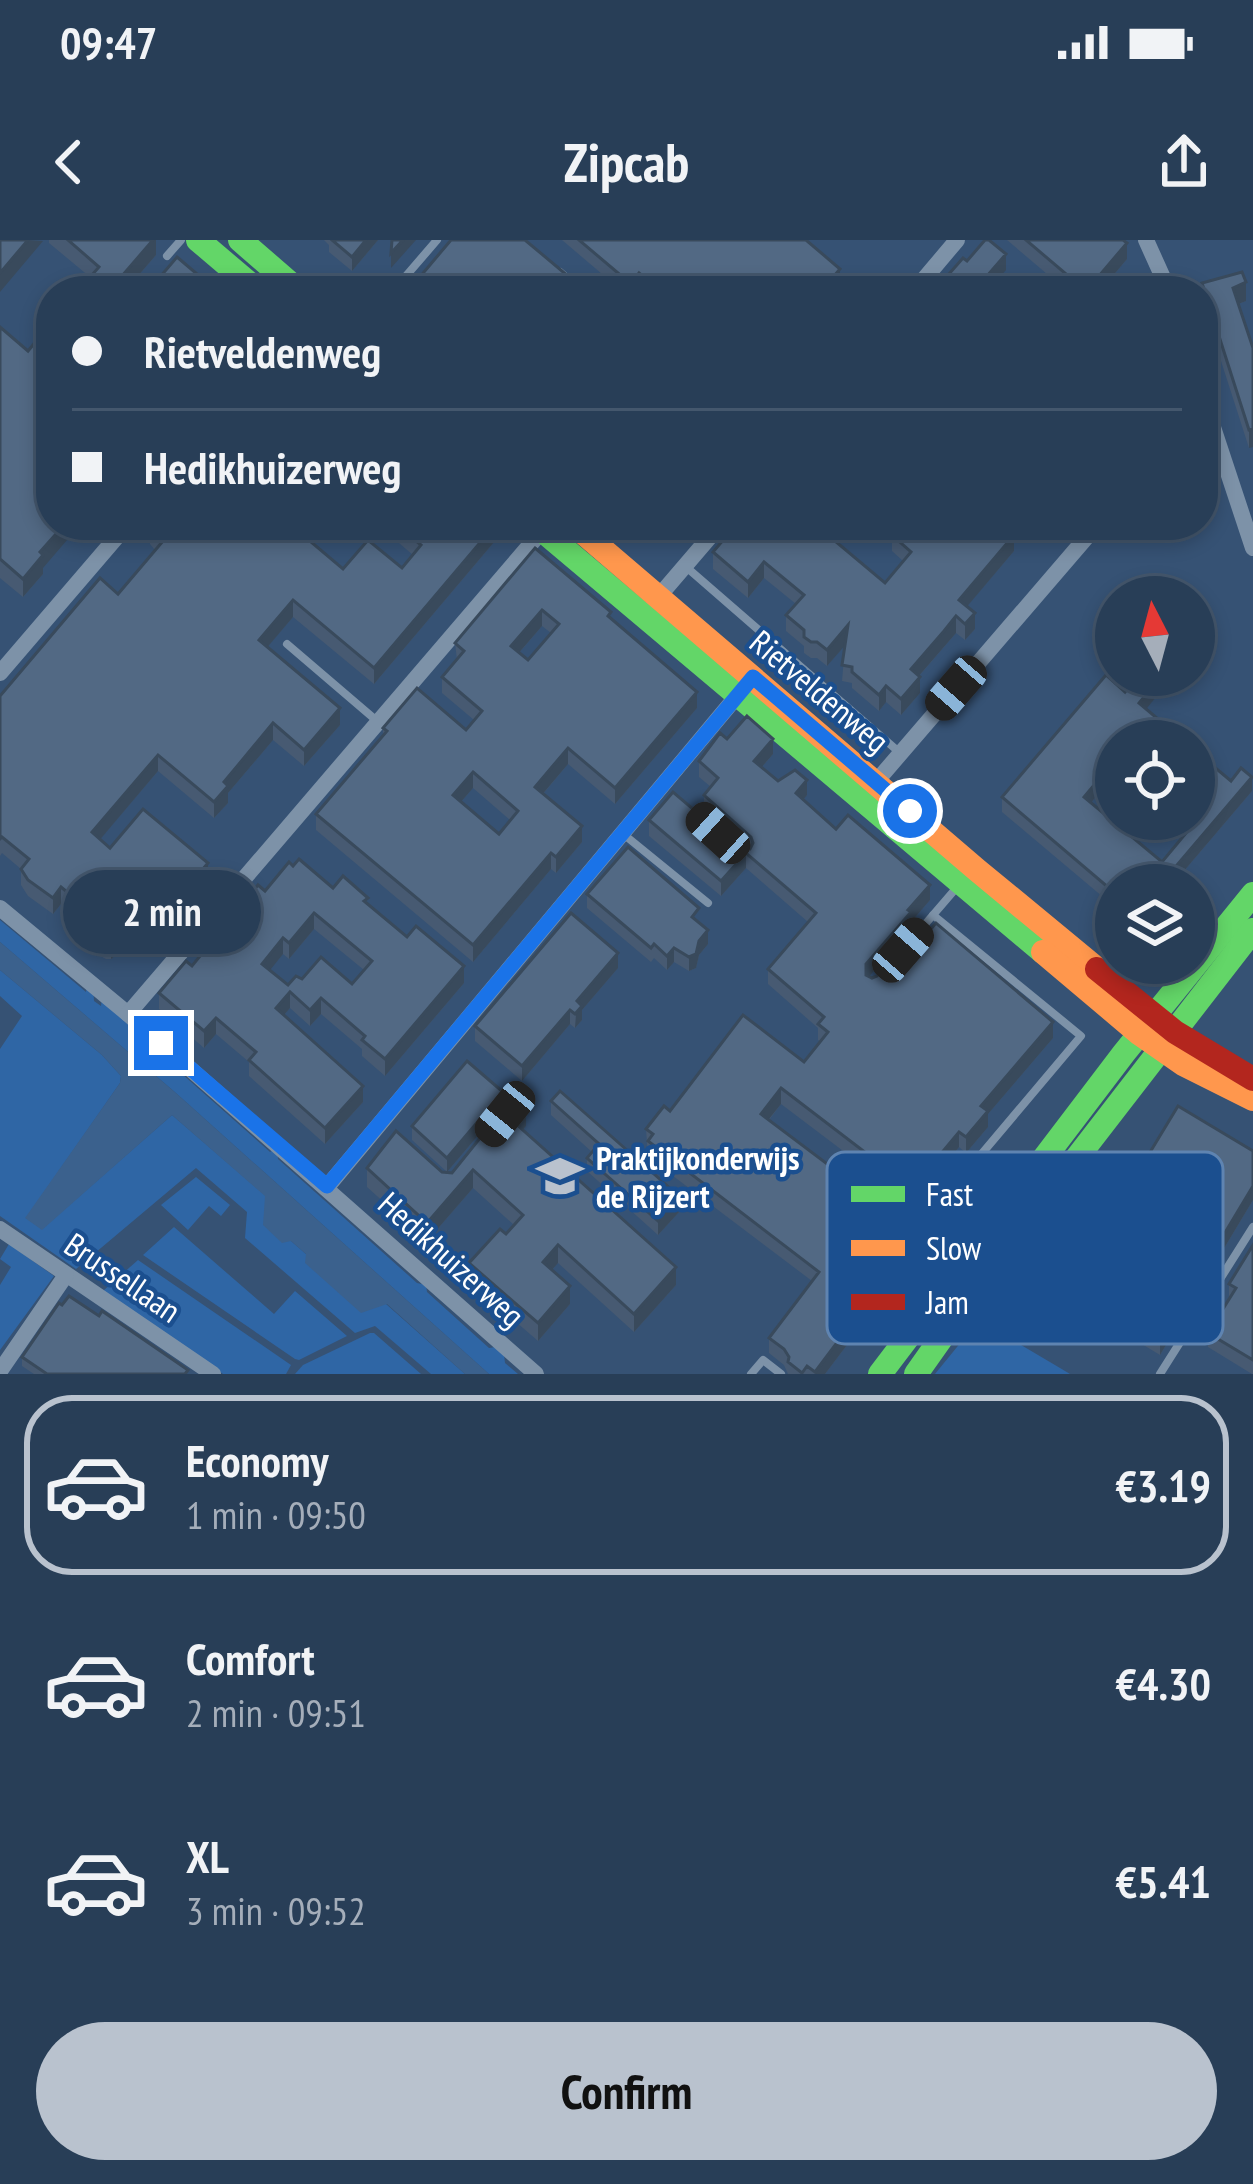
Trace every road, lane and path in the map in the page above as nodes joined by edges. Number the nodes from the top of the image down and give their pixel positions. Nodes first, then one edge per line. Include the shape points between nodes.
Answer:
1 (181, 240) edge
2 (198, 240) edge
3 (240, 240) edge
4 (436, 240) edge
5 (957, 240) edge
6 (1147, 240) edge
7 (167, 256) dead end
8 (552, 266) edge
9 (240, 276) edge
10 (282, 276) edge
11 (406, 276) edge
12 (564, 276) edge
13 (927, 276) edge
14 (1163, 276) edge
15 (1218, 448) edge
16 (114, 540) edge
17 (531, 540) edge
18 (560, 540) edge
19 (588, 540) edge
20 (708, 540) edge
21 (1084, 540) edge
22 (1253, 548) edge
23 (686, 566) junction
24 (651, 606) junction
25 (287, 644) dead end
26 (0, 673) edge
27 (745, 686) junction
28 (379, 722) junction
29 (900, 753) junction
30 (663, 784) junction
31 (868, 791) junction
32 (680, 799) edge
33 (622, 832) junction
34 (960, 884) junction
35 (1253, 894) edge
36 (708, 903) dead end
37 (0, 908) edge
38 (933, 915) junction
39 (1253, 930) edge
40 (918, 932) edge
41 (128, 1014) junction
42 (1157, 1033) junction
43 (1253, 1078) edge
44 (1253, 1099) edge
45 (982, 1152) edge
46 (1066, 1152) edge
47 (327, 1186) junction
48 (1253, 1227) edge
49 (0, 1229) edge
50 (67, 1274) junction
51 (1223, 1274) edge
52 (906, 1344) edge
53 (935, 1344) edge
54 (1179, 1344) edge
55 (0, 1371) edge
56 (213, 1374) edge
57 (536, 1374) edge
58 (752, 1374) edge
59 (781, 1374) edge
60 (880, 1374) edge
61 (916, 1374) edge
62 (1160, 1374) edge

1 - 7 lane
2 - 9 main road
3 - 10 main road
4 - 11 lane
5 - 13 street
6 - 14 street
8 - 12 lane
15 - 22 street
16 - 26 street
17 - 28 street
18 - 24 main road, Rietveldenweg
19 - 24 main road, Rietveldenweg
20 - 23 street
21 - 29 street
23 - 24 street
23 - 29 lane, Rietveldenweg
24 - 27 main road, Rietveldenweg
25 - 28 lane
27 - 30 street
27 - 31 main road, Rietveldenweg
28 - 41 street
29 - 31 street
30 - 32 lane
30 - 33 street
31 - 34 main road, Rietveldenweg
31 - 42 main road, Rietveldenweg via 977,870
33 - 36 lane
33 - 47 street via 385,1127
34 - 38 lane
34 - 42 main road, Rietveldenweg
35 - 42 main road
37 - 41 street, Hedikhuizerweg
38 - 40 lane
38 - 45 lane via 1081,1036
39 - 42 main road
41 - 47 street, Hedikhuizerweg
42 - 43 main road, Rietveldenweg
42 - 44 main road, Rietveldenweg via 1183,1064
42 - 46 main road
47 - 57 street, Hedikhuizerweg
48 - 51 lane
49 - 50 street, Brussellaan
50 - 55 street
50 - 56 street, Brussellaan
52 - 60 main road
53 - 61 main road
54 - 62 lane
58 - 59 lane via 764,1360

